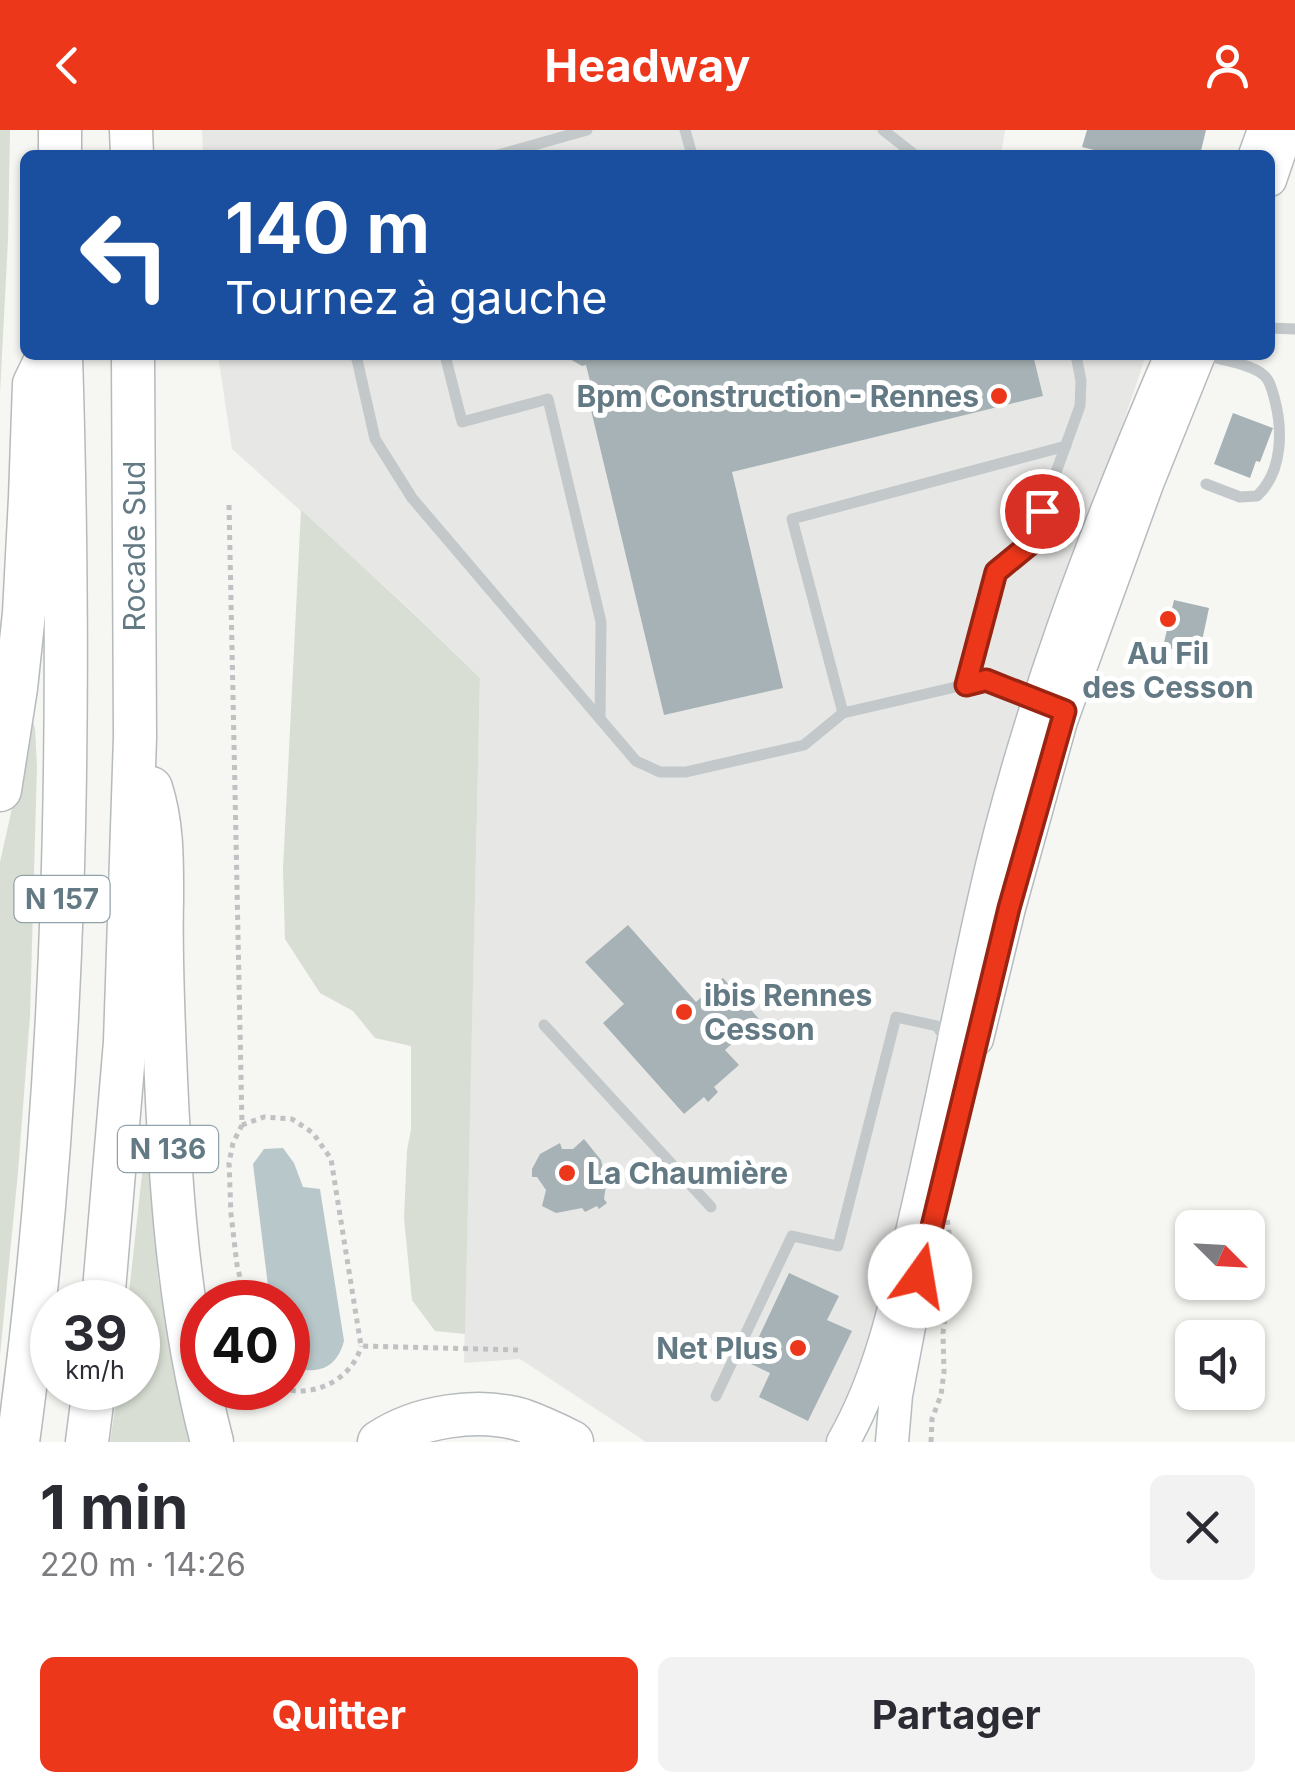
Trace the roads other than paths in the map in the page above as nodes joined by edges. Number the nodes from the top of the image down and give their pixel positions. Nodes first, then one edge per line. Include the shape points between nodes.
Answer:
1 (587, 130) edge
2 (883, 130) edge
3 (1288, 130) edge
4 (516, 150) edge
5 (909, 150) edge
6 (1275, 166) edge
7 (46, 360) edge
8 (61, 360) edge
9 (133, 360) edge
10 (357, 360) edge
11 (446, 360) edge
12 (1077, 360) edge
13 (1169, 360) edge
14 (1199, 360) edge
15 (1219, 360) edge
16 (1066, 446) junction
17 (1206, 484) dead end
18 (966, 685) junction
19 (1051, 706) junction
20 (843, 713) junction
21 (600, 718) junction
22 (135, 737) junction
23 (0, 790) edge
24 (544, 1025) dead end
25 (950, 1028) junction
26 (711, 1208) dead end
27 (105, 1280) edge
28 (716, 1396) dead end
29 (91, 1410) edge
30 (18, 1442) edge
31 (87, 1442) edge
32 (212, 1442) edge
33 (380, 1442) edge
34 (572, 1442) edge
35 (842, 1442) edge
36 (892, 1442) edge

1 - 4 lane
2 - 5 lane
3 - 6 street
7 - 23 highway via 34,384 24,613
8 - 30 highway, N 157 via 61,937 41,1247
9 - 22 highway, Rocade Sud / N 136
10 - 21 lane via 374,439 412,498
11 - 21 lane via 462,422 548,400 600,622
12 - 16 lane via 1080,406
13 - 19 street via 1108,506
14 - 19 street
15 - 17 lane via 1260,371 1269,381 1280,428 1278,456 1257,496
16 - 18 lane via 1030,544 996,572
16 - 20 lane via 792,519
18 - 19 lane via 986,680
18 - 20 lane
19 - 25 street via 1010,793
19 - 36 street via 907,1338
20 - 21 lane via 804,745 686,772 660,772 636,761
22 - 27 highway, N 157 via 125,1042
22 - 32 highway, N 136 via 158,810 168,1163 187,1323
24 - 26 lane
25 - 28 lane via 896,1016 838,1246 792,1236
25 - 35 street via 888,1330
29 - 31 highway
33 - 34 highway via 428,1422 478,1414 521,1420

